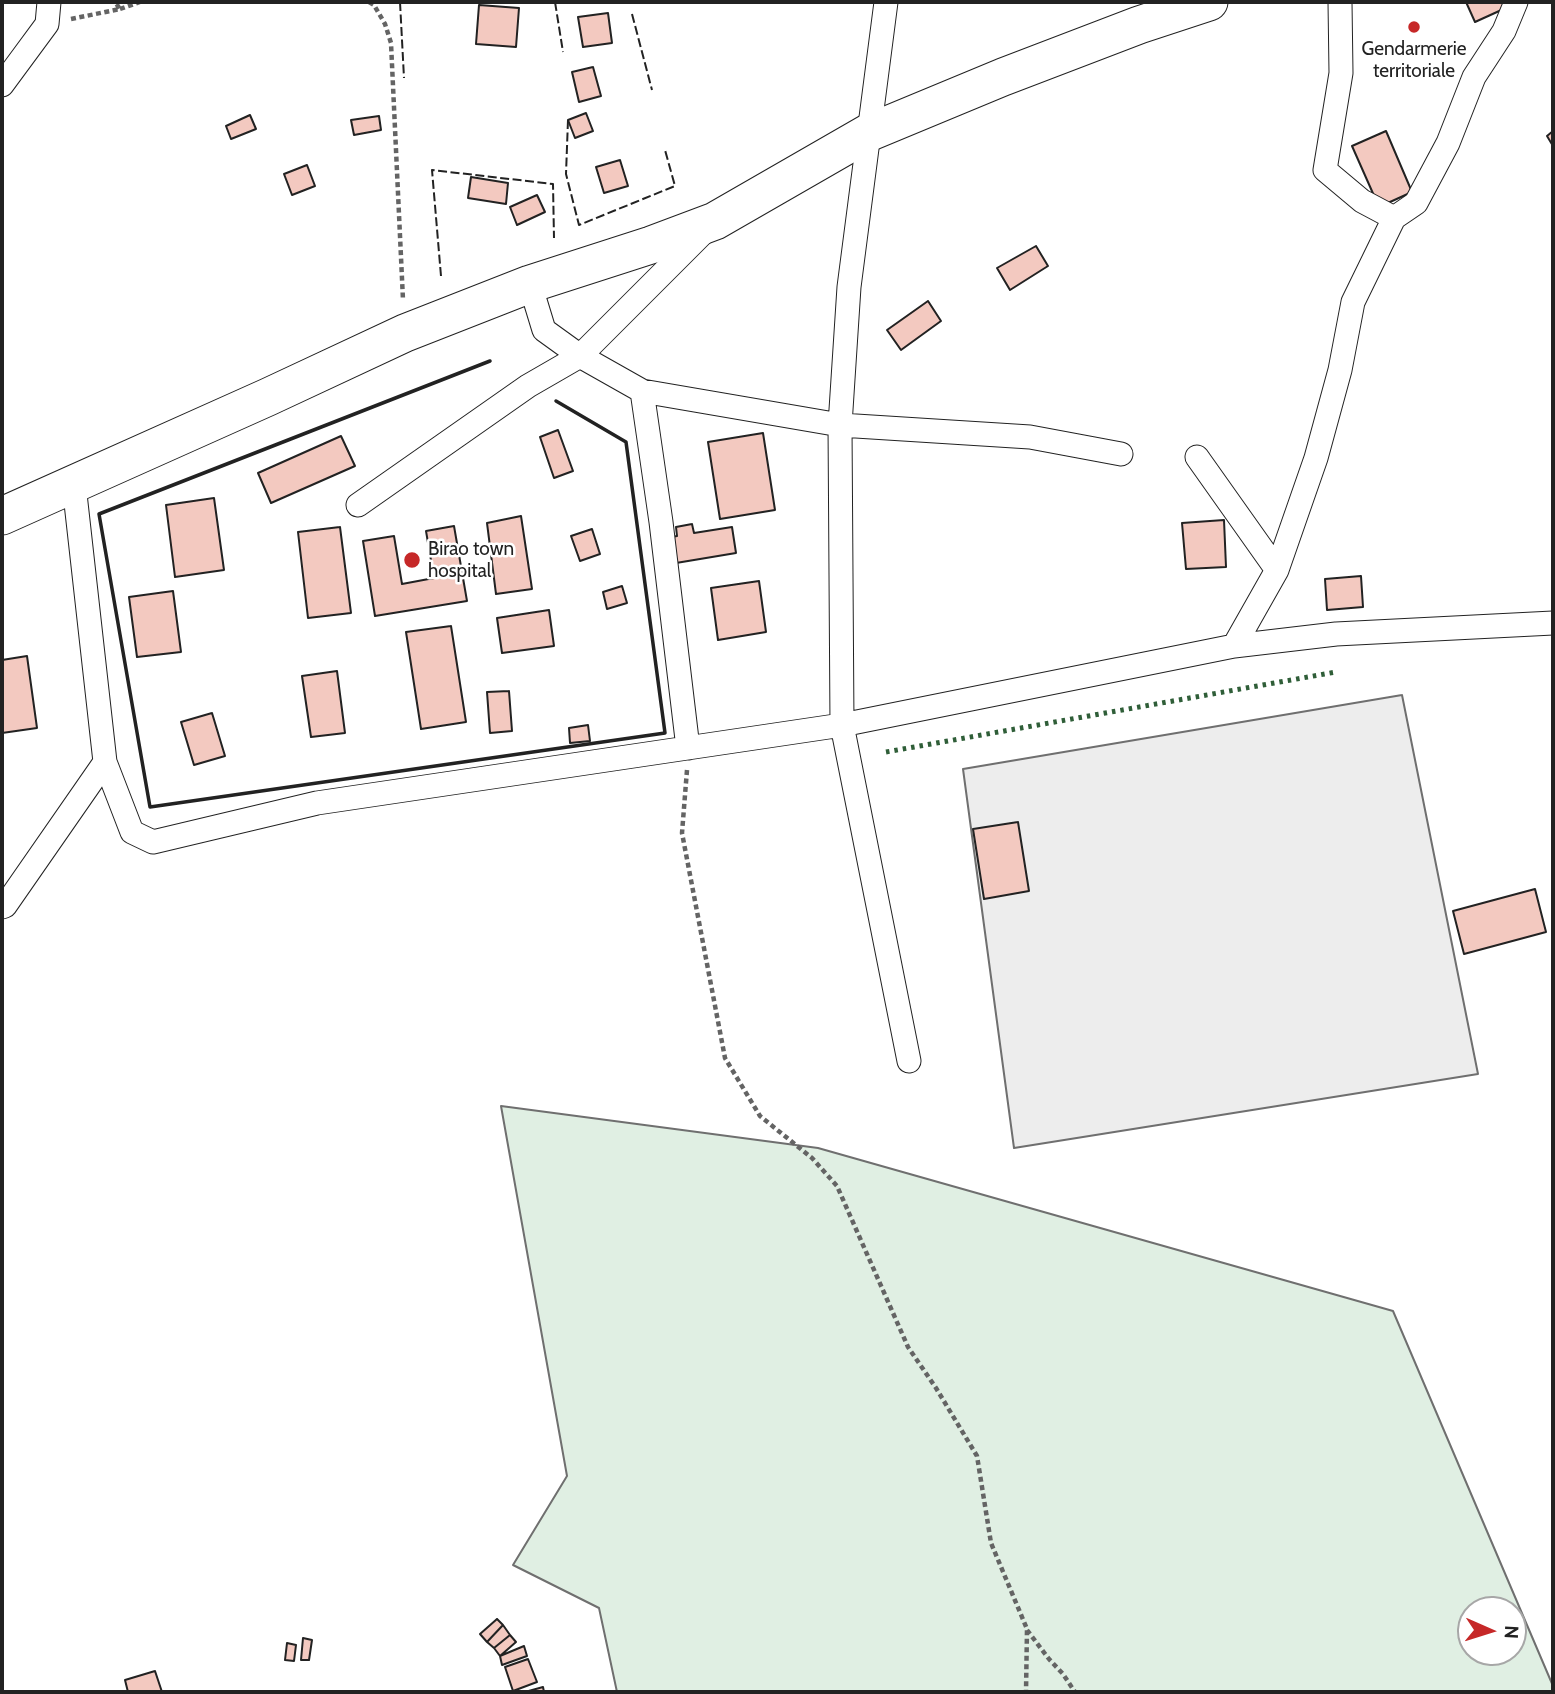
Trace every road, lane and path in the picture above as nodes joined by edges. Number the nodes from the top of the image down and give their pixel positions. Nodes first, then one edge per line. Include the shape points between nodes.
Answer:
1 (116, 2) edge
2 (140, 2) edge
3 (369, 2) edge
4 (886, 2) edge
5 (1209, 2) edge
6 (1340, 2) edge
7 (1516, 2) edge
8 (120, 9) junction
9 (48, 13) edge
10 (2, 85) edge
11 (867, 132) junction
12 (1394, 218) junction
13 (715, 221) junction
14 (530, 284) junction
15 (405, 333) junction
16 (580, 356) junction
17 (642, 391) junction
18 (841, 425) junction
19 (1121, 454) dead end
20 (1198, 457) dead end
21 (74, 485) junction
22 (358, 505) dead end
23 (2, 516) edge
24 (1277, 570) junction
25 (1553, 623) edge
26 (1234, 646) junction
27 (842, 725) junction
28 (688, 748) junction
29 (105, 762) junction
30 (3, 910) edge
31 (909, 1061) dead end
32 (1027, 1629) junction
33 (1026, 1692) edge
34 (1075, 1692) edge

1 - 8 path
2 - 8 path
3 - 15 path via 385,24 391,43
4 - 11 street
5 - 11 main road via 1139,24
6 - 12 street via 1342,73 1325,170 1362,201
7 - 12 street via 1504,31 1474,77 1448,143 1416,203
8 - 9 path
9 - 10 street
11 - 13 main road
11 - 18 street via 849,287
12 - 24 street via 1353,302 1316,458
13 - 14 main road
13 - 16 street
14 - 15 main road
14 - 16 street via 544,330
15 - 21 main road
16 - 17 street
16 - 22 street via 528,386
17 - 18 street
17 - 28 street
18 - 19 street via 1030,438
18 - 27 street
20 - 24 street
21 - 23 main road
21 - 29 street
24 - 26 street
25 - 26 street via 1336,634
26 - 27 street
27 - 28 street
27 - 31 street
28 - 29 street via 317,803 153,842 132,832
28 - 32 path via 682,833 725,1058 760,1116 813,1158 836,1186 908,1347 977,1456 991,1543
29 - 30 street
32 - 33 path
32 - 34 path

